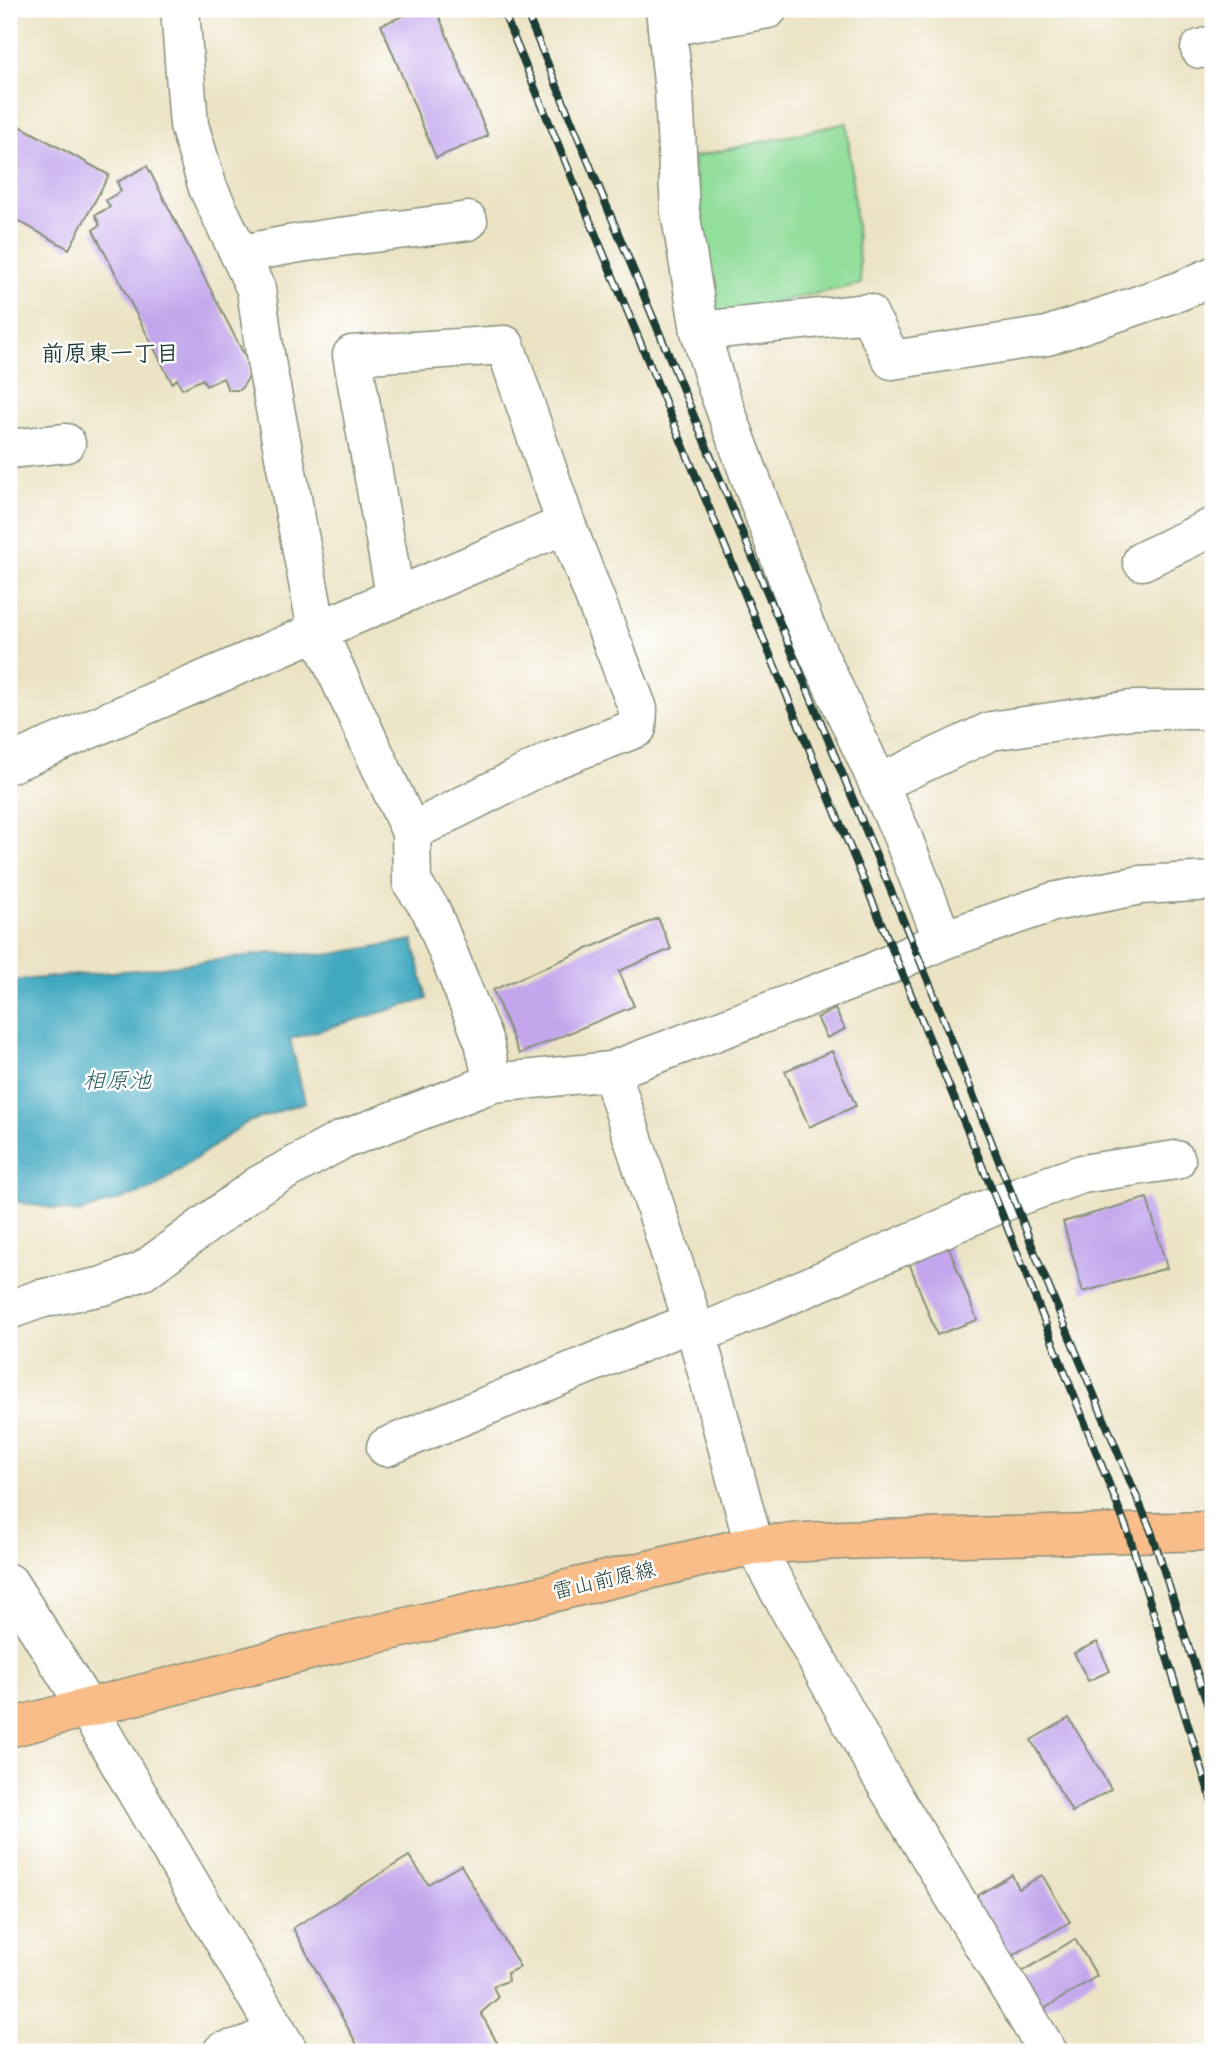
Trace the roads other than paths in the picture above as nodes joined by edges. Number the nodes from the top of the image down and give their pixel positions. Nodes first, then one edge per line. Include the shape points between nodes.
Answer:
1 (180, 9) edge
2 (768, 9) edge
3 (666, 18) edge
4 (468, 222) dead end
5 (240, 255) junction
6 (1213, 276) edge
7 (700, 331) junction
8 (66, 443) dead end
9 (9, 449) edge
10 (566, 524) junction
11 (1213, 527) edge
12 (1142, 561) dead end
13 (395, 595) junction
14 (317, 630) junction
15 (1213, 710) edge
16 (9, 764) edge
17 (878, 784) junction
18 (411, 832) junction
19 (1213, 881) edge
20 (943, 940) junction
21 (611, 1071) junction
22 (493, 1083) junction
23 (1175, 1160) dead end
24 (9, 1310) edge
25 (695, 1328) junction
26 (386, 1447) dead end
27 (1213, 1531) edge
28 (754, 1545) junction
29 (9, 1583) edge
30 (86, 1706) junction
31 (9, 1728) edge
32 (282, 2042) edge
33 (222, 2052) edge
34 (1048, 2052) edge

1 - 5 street via 189,125 208,188
2 - 3 street
3 - 7 street via 680,211
4 - 5 street via 290,243
5 - 14 street via 256,289 265,361
6 - 7 street via 1046,336 892,360 868,313
7 - 17 street via 804,622
8 - 9 street
10 - 13 street
10 - 13 street via 505,345 352,355
10 - 18 street via 638,709 637,728 553,760
11 - 12 street
13 - 14 street
14 - 16 street
14 - 18 street
15 - 17 street via 1131,710 991,731
17 - 20 street
18 - 22 street via 412,883 431,910 484,1042
19 - 20 street via 1092,893
20 - 21 street via 871,973
21 - 22 street
21 - 25 street
22 - 24 street via 340,1141 259,1185 143,1271
23 - 25 street via 1082,1174 1013,1198
25 - 26 street
25 - 28 street
27 - 28 main road, 雷山前原線
28 - 30 main road, 雷山前原線
28 - 34 street via 878,1771
29 - 30 street
30 - 31 main road, 雷山前原線
30 - 32 street
32 - 33 street

